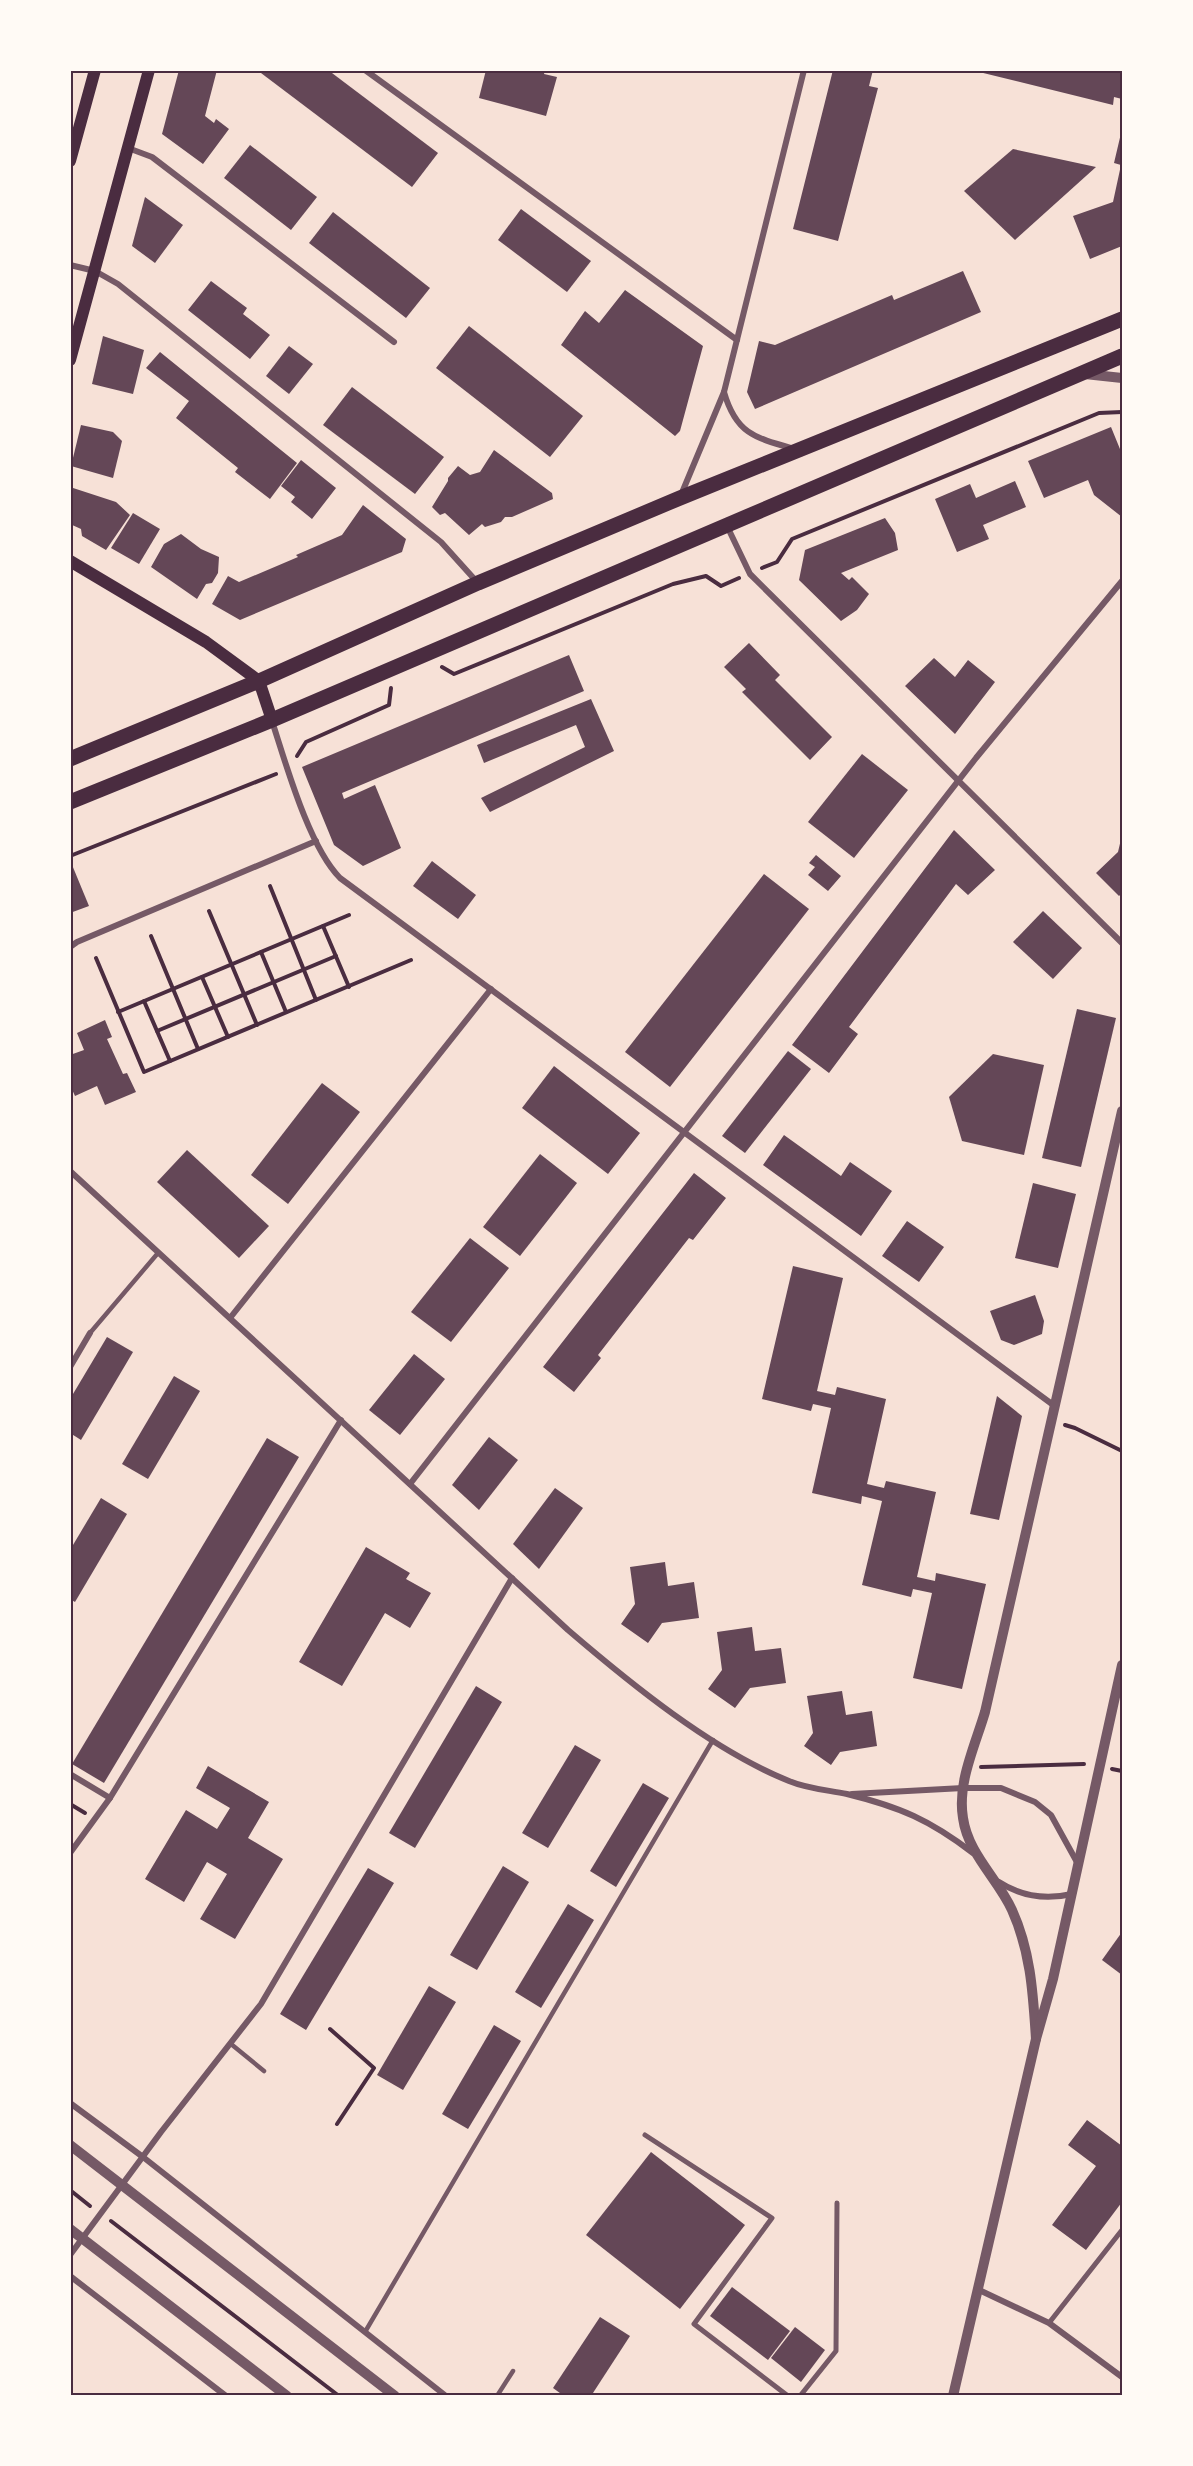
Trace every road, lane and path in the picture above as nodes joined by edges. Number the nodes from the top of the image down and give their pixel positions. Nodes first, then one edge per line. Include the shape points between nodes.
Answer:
1 (95, 70) edge
2 (149, 70) edge
3 (365, 70) edge
4 (804, 70) edge
5 (128, 148) junction
6 (70, 161) edge
7 (70, 265) edge
8 (94, 272) junction
9 (1122, 319) edge
10 (737, 340) junction
11 (394, 342) dead end
12 (1122, 356) edge
13 (70, 360) edge
14 (1082, 373) junction
15 (1122, 378) edge
16 (724, 392) junction
17 (1122, 412) edge
18 (798, 450) junction
19 (680, 498) junction
20 (727, 526) junction
21 (70, 561) edge
22 (750, 574) junction
23 (1122, 581) edge
24 (478, 583) junction
25 (438, 665) dead end
26 (259, 681) junction
27 (391, 685) dead end
28 (272, 720) junction
29 (70, 759) edge
30 (287, 769) junction
31 (958, 782) junction
32 (70, 802) edge
33 (316, 841) junction
34 (70, 856) edge
35 (270, 886) dead end
36 (209, 911) dead end
37 (349, 915) dead end
38 (323, 926) junction
39 (151, 936) dead end
40 (292, 939) junction
41 (1122, 943) edge
42 (70, 947) edge
43 (261, 952) junction
44 (336, 956) junction
45 (96, 958) dead end
46 (411, 960) dead end
47 (231, 964) junction
48 (304, 970) junction
49 (202, 977) junction
50 (273, 982) junction
51 (349, 987) junction
52 (173, 989) junction
53 (491, 989) junction
54 (244, 995) junction
55 (316, 1000) junction
56 (144, 1001) junction
57 (215, 1007) junction
58 (118, 1012) junction
59 (286, 1013) junction
60 (186, 1019) junction
61 (257, 1025) junction
62 (157, 1031) junction
63 (228, 1037) junction
64 (198, 1049) junction
65 (170, 1061) junction
66 (1122, 1111) edge
67 (684, 1132) junction
68 (70, 1171) edge
69 (159, 1253) junction
70 (230, 1318) junction
71 (90, 1333) joint
72 (70, 1367) edge
73 (1056, 1407) junction
74 (341, 1420) junction
75 (1053, 1423) junction
76 (1122, 1452) edge
77 (410, 1484) junction
78 (512, 1578) junction
79 (1122, 1665) edge
80 (713, 1740) junction
81 (968, 1767) junction
82 (1100, 1767) junction
83 (1122, 1771) edge
84 (70, 1774) edge
85 (963, 1788) junction
86 (846, 1794) junction
87 (110, 1798) junction
88 (70, 1853) edge
89 (978, 1857) junction
90 (1078, 1865) junction
91 (994, 1878) junction
92 (1072, 1894) junction
93 (330, 2029) dead end
94 (1036, 2039) junction
95 (231, 2044) junction
96 (264, 2071) dead end
97 (70, 2103) edge
98 (337, 2124) dead end
99 (645, 2135) dead end
100 (70, 2145) edge
101 (143, 2157) junction
102 (123, 2186) junction
103 (70, 2190) edge
104 (837, 2203) dead end
105 (102, 2214) junction
106 (70, 2229) edge
107 (1122, 2230) edge
108 (83, 2239) junction
109 (70, 2255) edge
110 (70, 2276) edge
111 (977, 2289) junction
112 (1049, 2323) junction
113 (365, 2332) junction
114 (513, 2371) dead end
115 (1122, 2377) edge
116 (226, 2396) edge
117 (287, 2396) edge
118 (339, 2396) edge
119 (395, 2396) edge
120 (446, 2396) edge
121 (497, 2396) edge
122 (788, 2396) edge
123 (800, 2396) edge
124 (953, 2396) edge

1 - 6 main road
2 - 5 main road
3 - 10 street
4 - 10 street
5 - 8 main road
5 - 11 street via 152,157
7 - 8 street
8 - 13 main road
8 - 24 street via 118,284 441,542
9 - 18 main road
10 - 16 street
12 - 14 main road
14 - 15 street
14 - 20 main road
16 - 18 street via 732,417 741,427 769,442
16 - 19 street
17 - 22 path via 1099,413 792,539 777,562
18 - 19 main road
19 - 24 main road
20 - 22 street
20 - 28 main road
21 - 26 main road via 206,642
22 - 25 path via 721,586 706,576 673,584 454,674
22 - 31 street
23 - 31 street
24 - 26 main road
26 - 28 main road
26 - 29 main road
27 - 30 path via 389,705 306,742
28 - 30 street
28 - 32 main road
30 - 33 street
30 - 34 path
31 - 41 street
31 - 67 street
33 - 42 street
33 - 53 street via 340,878
35 - 40 path
36 - 47 path
37 - 38 path
38 - 40 path
38 - 44 path
39 - 52 path
40 - 43 path
40 - 48 path
43 - 47 path
43 - 50 path
44 - 48 path
44 - 51 path
45 - 58 path
46 - 51 path
47 - 49 path
47 - 54 path
48 - 50 path
48 - 55 path
49 - 52 path
49 - 57 path
50 - 54 path
50 - 59 path
51 - 55 path
52 - 56 path
52 - 60 path
53 - 67 street
53 - 70 street
54 - 57 path
54 - 61 path
55 - 59 path
56 - 58 path
56 - 62 path
57 - 60 path
57 - 63 path
58 - 65 path via 144,1072
59 - 61 path
60 - 62 path
60 - 64 path
61 - 63 path
62 - 65 path
63 - 64 path
64 - 65 path
66 - 73 street
67 - 73 street
67 - 77 street
68 - 69 street
69 - 70 street
69 - 71 lane
70 - 74 street
71 - 72 street
73 - 75 street
74 - 77 street
74 - 87 street
75 - 76 path via 1075,1428
75 - 81 street via 986,1712
77 - 78 street
78 - 80 street via 609,1666
78 - 95 street via 261,2004
79 - 82 street
80 - 86 street via 790,1782
80 - 113 lane
81 - 82 path
81 - 85 street
82 - 83 path
82 - 90 street
84 - 87 street
85 - 86 street
85 - 89 street via 963,1818
85 - 90 street via 1001,1788 1035,1802 1050,1815
86 - 89 street via 908,1812
87 - 88 street
89 - 91 street
90 - 92 street
91 - 92 street via 1029,1896 1056,1898
91 - 94 street via 1023,1937 1031,1971
92 - 94 street
93 - 98 path via 374,2068
94 - 111 street
95 - 96 lane
95 - 101 street
97 - 101 street
99 - 122 street via 772,2218 694,2324
100 - 102 street
101 - 102 street
101 - 113 street
102 - 105 street
102 - 119 street
103 - 105 path
104 - 123 street via 836,2351
105 - 108 street
105 - 118 path
106 - 108 street
107 - 112 street
108 - 109 street
108 - 117 street
110 - 116 street
111 - 112 street
111 - 124 street
112 - 115 street
113 - 120 street
114 - 121 lane

